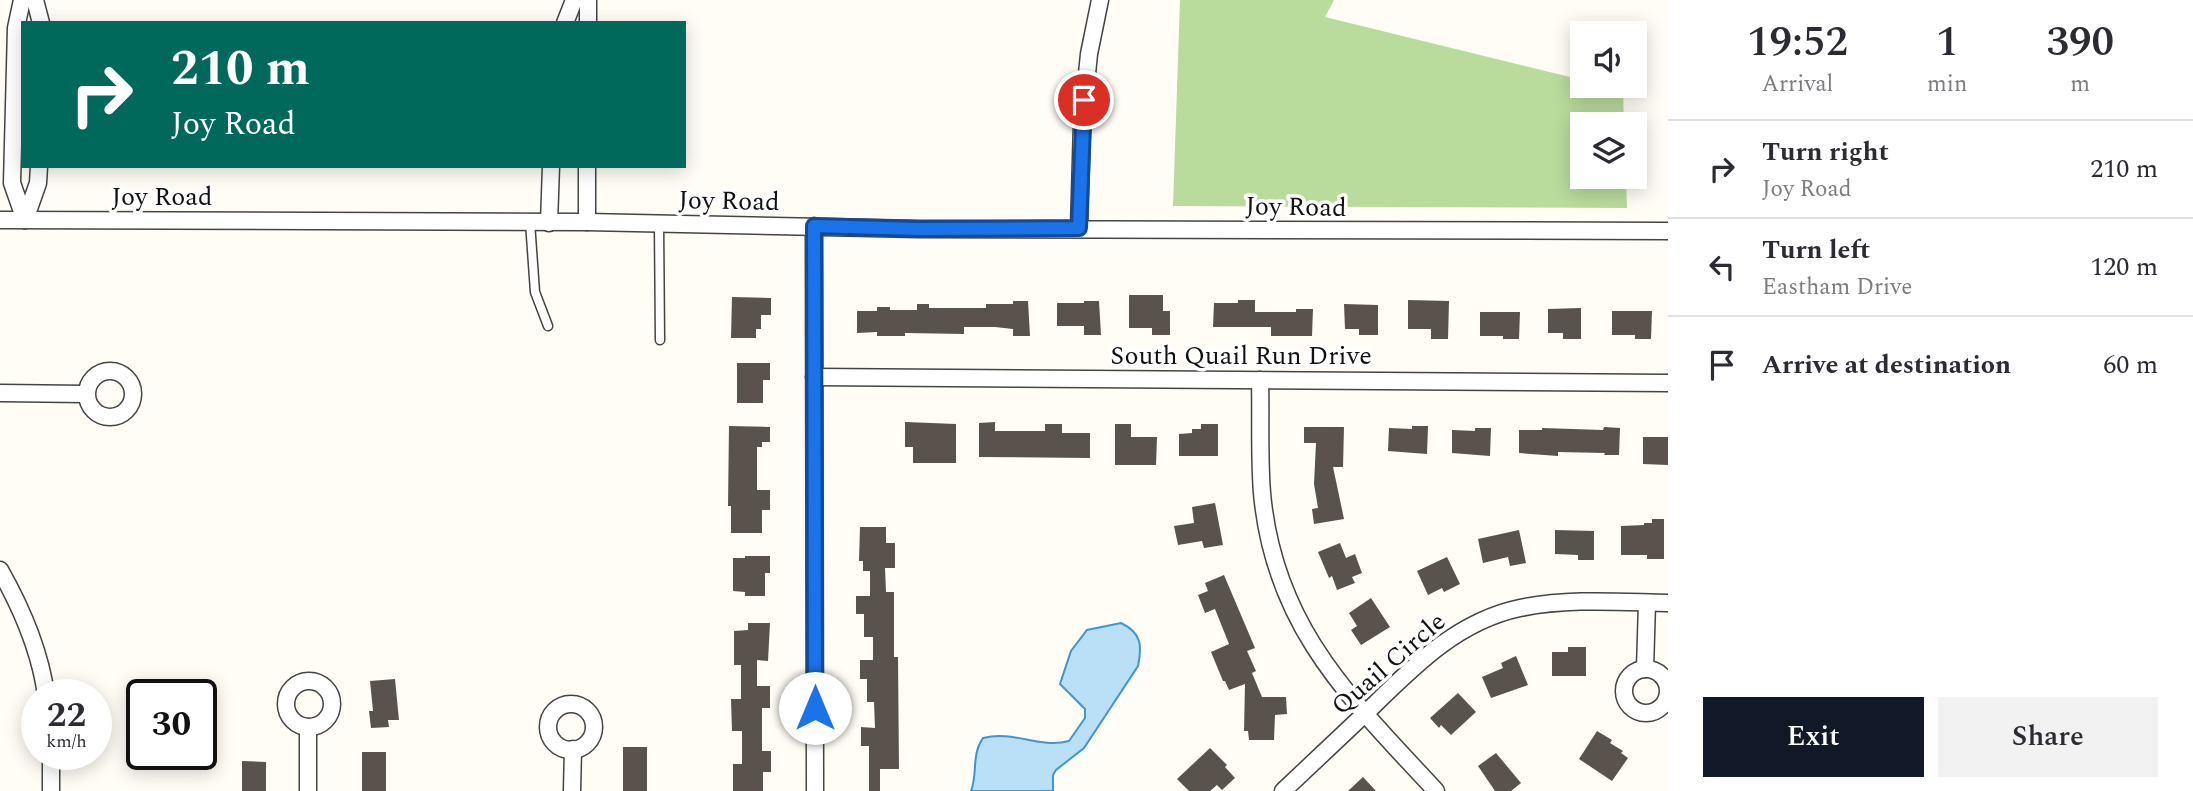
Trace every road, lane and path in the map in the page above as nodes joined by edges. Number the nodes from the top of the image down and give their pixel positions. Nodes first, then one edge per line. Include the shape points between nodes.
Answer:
1 (22, 0) edge
2 (35, 0) edge
3 (574, 0) edge
4 (588, 0) edge
5 (1100, 0) edge
6 (40, 21) edge
7 (566, 21) edge
8 (588, 21) edge
9 (39, 168) edge
10 (551, 168) edge
11 (587, 168) edge
12 (0, 220) edge
13 (25, 220) junction
14 (530, 222) junction
15 (587, 222) junction
16 (549, 223) junction
17 (659, 224) junction
18 (814, 226) junction
19 (1079, 228) junction
20 (1668, 231) edge
21 (548, 326) dead end
22 (660, 340) dead end
23 (814, 377) junction
24 (1260, 380) junction
25 (1668, 383) edge
26 (0, 393) edge
27 (86, 394) dead end
28 (0, 570) edge
29 (1647, 603) junction
30 (1668, 603) edge
31 (1645, 669) dead end
32 (42, 679) edge
33 (1364, 714) junction
34 (308, 727) dead end
35 (573, 749) dead end
36 (51, 770) edge
37 (51, 791) edge
38 (308, 791) edge
39 (572, 791) edge
40 (815, 791) edge
41 (1283, 791) edge
42 (1436, 791) edge

1 - 13 street via 16,41 12,183
2 - 6 street
3 - 7 street
4 - 8 street
5 - 19 street via 1085,95
9 - 13 street
10 - 16 street
11 - 15 street
12 - 13 street, Joy Road
13 - 14 street, Joy Road
14 - 16 street, Joy Road
14 - 21 lane via 535,292
15 - 16 street, Joy Road
15 - 17 street, Joy Road
17 - 18 street, Joy Road
17 - 22 lane
18 - 19 street, Joy Road
18 - 23 street
19 - 20 street, Joy Road
23 - 24 street, South Quail Run Drive
23 - 40 street
24 - 25 street, South Quail Run Drive
24 - 33 street via 1262,494 1278,571 1310,643
26 - 27 street
28 - 32 street via 24,615
29 - 30 street, Quail Circle
29 - 31 street
29 - 33 street, Quail Circle via 1547,603 1488,618 1435,648
33 - 41 street, Quail Circle
33 - 42 street
34 - 38 street
35 - 39 street
36 - 37 street

